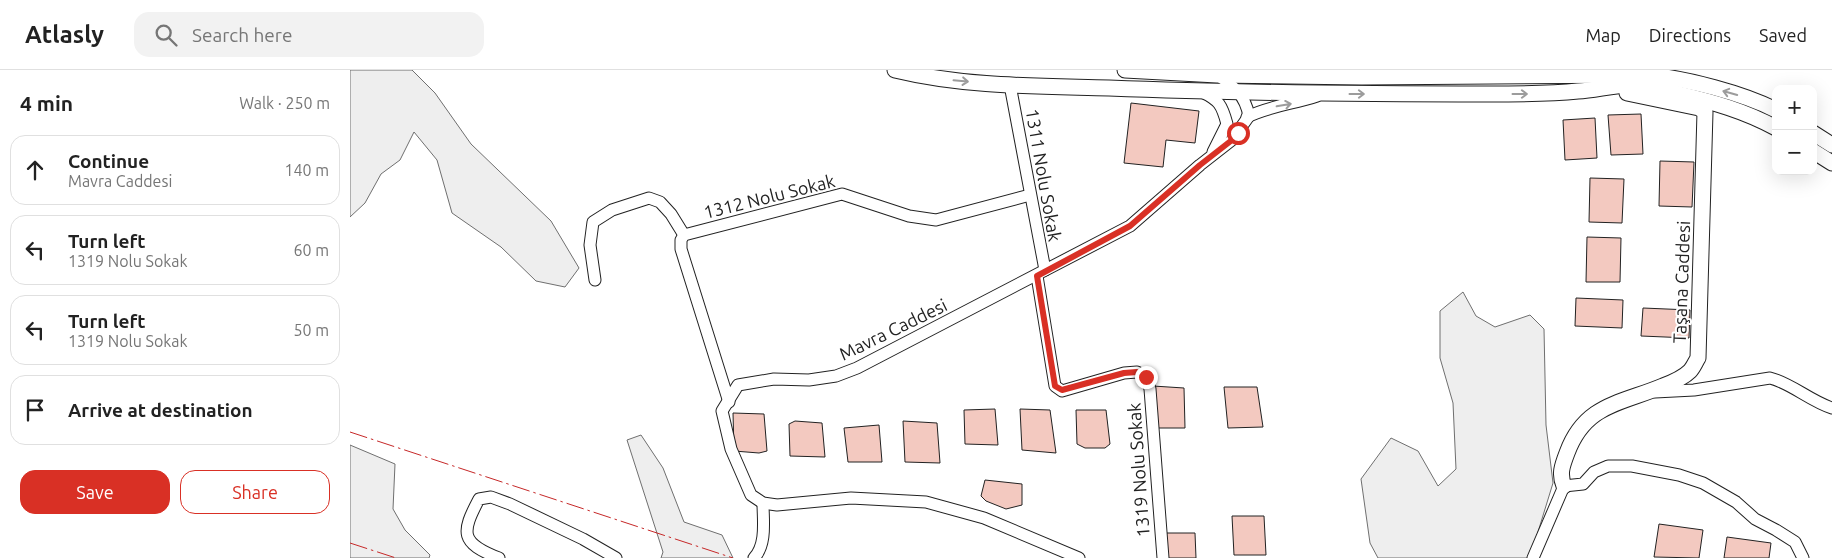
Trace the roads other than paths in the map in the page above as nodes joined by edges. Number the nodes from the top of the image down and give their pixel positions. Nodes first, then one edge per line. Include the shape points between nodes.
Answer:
1 (896, 70) edge
2 (1125, 70) edge
3 (1138, 70) edge
4 (1213, 73) edge
5 (1010, 85) junction
6 (1615, 86) junction
7 (1139, 90) junction
8 (1239, 91) junction
9 (1201, 92) junction
10 (1321, 94) junction
11 (1772, 108) edge
12 (1247, 117) junction
13 (1772, 126) edge
14 (1817, 136) edge
15 (1832, 145) edge
16 (1817, 154) edge
17 (1209, 160) junction
18 (1832, 164) edge
19 (1030, 194) junction
20 (684, 235) junction
21 (1041, 273) junction
22 (595, 280) dead end
23 (1646, 393) junction
24 (729, 402) junction
25 (1832, 408) edge
26 (1564, 486) junction
27 (763, 503) junction
28 (499, 558) edge
29 (616, 558) edge
30 (754, 558) edge
31 (1079, 558) edge
32 (1163, 558) edge
33 (1533, 558) edge
34 (1802, 558) edge

1 -> 5 street via 941,79
2 - 3 street
3 - 4 street
3 - 7 street
4 - 8 street
11 -> 4 street via 1687,81 1650,75 1362,77
5 - 7 street
5 - 19 street, 1311 Nolu Sokak
10 -> 6 street via 1526,94
6 - 13 street via 1655,87 1698,97 1736,109
6 - 23 street, Taşana Caddesi via 1618,92 1634,93 1705,112 1698,358 1689,372
7 - 9 street
8 - 9 street
8 - 10 street
8 - 12 street via 1248,108
9 - 17 street, Mavra Caddesi via 1216,99 1227,124
12 -> 10 street
12 - 17 street, Mavra Caddesi via 1232,140
14 - 15 street
16 - 18 street
17 - 21 street, Mavra Caddesi via 1130,226
19 - 20 street, 1312 Nolu Sokak via 936,220 910,216 842,194
19 - 21 street, 1311 Nolu Sokak
20 - 22 street via 660,202 649,198 612,210 594,222 590,245
20 - 24 street, 1312 Nolu Sokak via 681,249
21 - 24 street, Mavra Caddesi via 857,368 836,376 809,380 774,379 738,385
21 - 32 street, 1319 Nolu Sokak via 1055,386 1062,390 1124,373 1137,372 1146,377 1150,389
23 - 25 street via 1694,390 1770,378 1780,380 1818,404
23 - 26 street, Taşana Caddesi via 1589,418 1570,443 1561,468
24 - 27 street, Mavra Caddesi via 722,411 730,449 751,495
26 - 33 street, Taşana Caddesi
26 - 34 street via 1583,484 1594,472 1608,466 1632,466 1703,482 1794,542
27 - 30 street via 763,536
27 - 31 street via 777,505 851,498 926,502 984,518
28 - 29 street via 471,544 466,532 479,499 491,496

